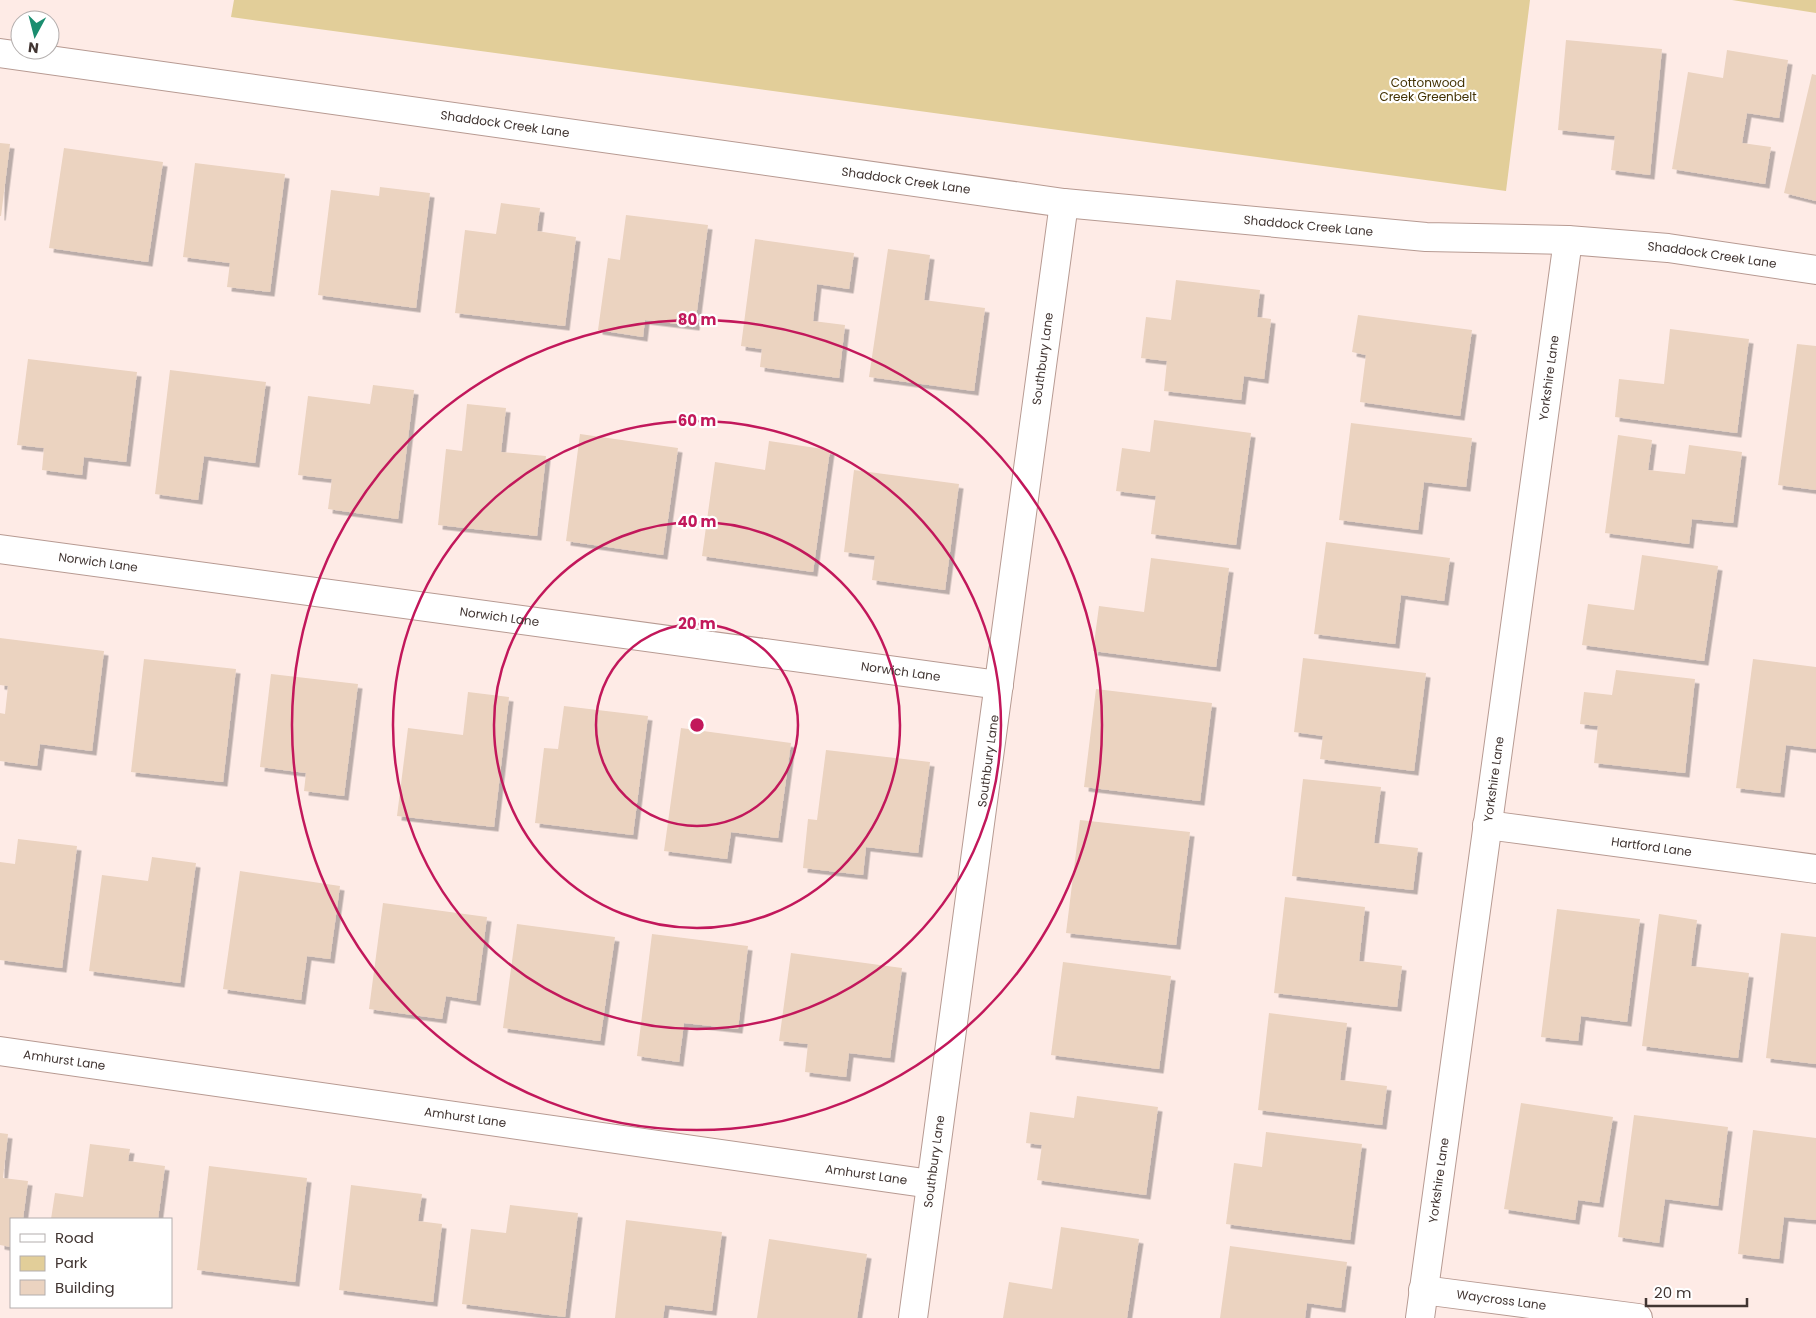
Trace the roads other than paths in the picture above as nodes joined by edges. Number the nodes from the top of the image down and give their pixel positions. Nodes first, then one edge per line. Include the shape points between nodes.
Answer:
1 (0, 53) edge
2 (1064, 203) junction
3 (1568, 240) junction
4 (1816, 270) edge
5 (0, 550) edge
6 (999, 685) junction
7 (1487, 825) junction
8 (1816, 869) edge
9 (0, 1051) edge
10 (931, 1184) junction
11 (1423, 1290) junction
12 (913, 1318) edge
13 (1420, 1318) edge
14 (1638, 1318) edge

1 - 2 street, Shaddock Creek Lane
2 - 3 street, Shaddock Creek Lane via 1426,238
2 - 6 street, Southbury Lane
3 - 4 street, Shaddock Creek Lane via 1668,248
3 - 7 street, Yorkshire Lane
5 - 6 street, Norwich Lane
6 - 10 street, Southbury Lane
7 - 8 street, Hartford Lane
7 - 11 street, Yorkshire Lane
9 - 10 street, Amhurst Lane
10 - 12 street, Southbury Lane
11 - 13 street, Yorkshire Lane
11 - 14 street, Waycross Lane

